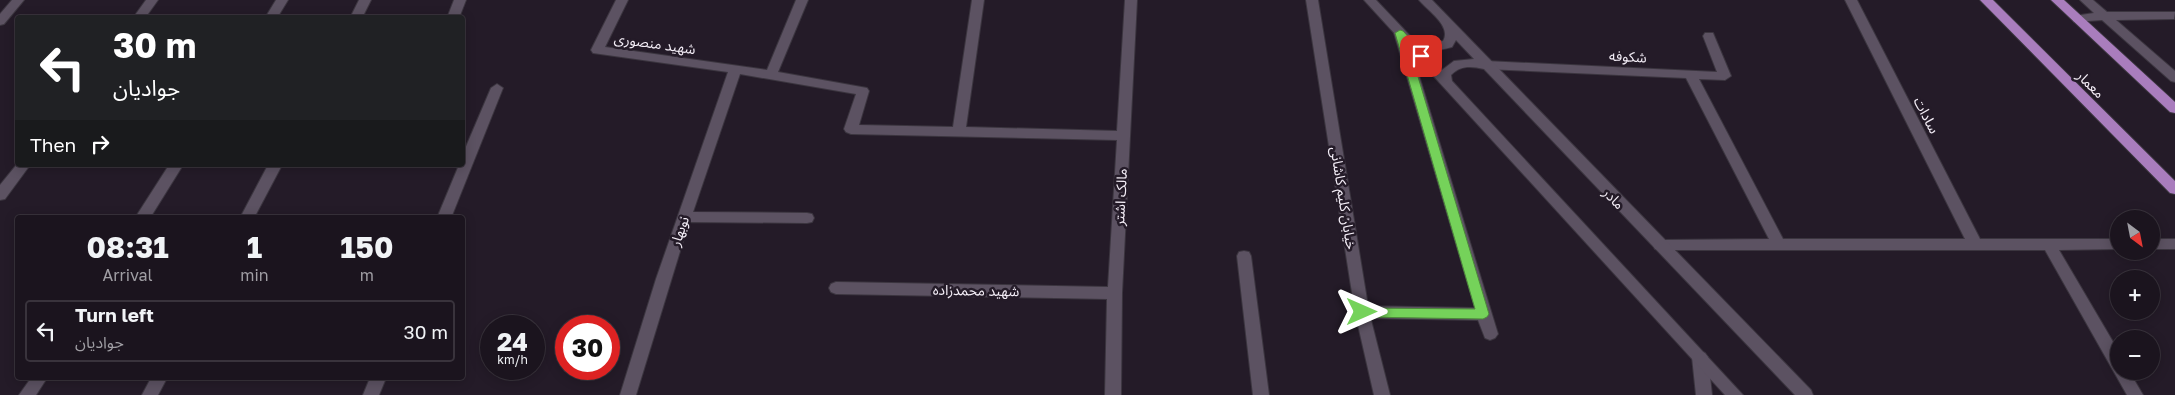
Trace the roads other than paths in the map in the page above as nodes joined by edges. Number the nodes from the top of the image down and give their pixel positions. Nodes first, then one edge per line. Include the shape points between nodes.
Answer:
1 (18, 0) edge
2 (152, 0) edge
3 (282, 0) edge
4 (365, 0) edge
5 (460, 0) edge
6 (622, 0) edge
7 (802, 0) edge
8 (978, 0) edge
9 (1131, 0) edge
10 (1312, 0) edge
11 (1370, 0) edge
12 (1424, 0) edge
13 (1851, 0) edge
14 (1986, 0) edge
15 (2057, 0) edge
16 (2086, 0) edge
17 (2174, 14) edge
18 (141, 15) edge
19 (273, 15) edge
20 (358, 15) edge
21 (454, 15) edge
22 (2104, 16) junction
23 (2078, 19) junction
24 (0, 21) edge
25 (1451, 26) junction
26 (1709, 36) dead end
27 (1405, 38) junction
28 (1486, 65) junction
29 (735, 68) junction
30 (1690, 74) junction
31 (771, 75) junction
32 (2175, 78) edge
33 (1446, 82) junction
34 (497, 88) dead end
35 (2175, 108) edge
36 (959, 132) junction
37 (1124, 136) junction
38 (465, 166) edge
39 (21, 167) edge
40 (175, 167) edge
41 (274, 167) edge
42 (465, 167) edge
43 (2175, 189) edge
44 (0, 195) edge
45 (144, 215) edge
46 (248, 215) edge
47 (445, 215) edge
48 (684, 217) junction
49 (807, 218) dead end
50 (1779, 244) junction
51 (1976, 244) junction
52 (2049, 244) junction
53 (2110, 244) edge
54 (2160, 244) edge
55 (2175, 244) edge
56 (1660, 245) junction
57 (1244, 256) dead end
58 (836, 288) dead end
59 (1115, 293) junction
60 (1362, 312) junction
61 (1483, 314) junction
62 (1490, 334) dead end
63 (2110, 351) edge
64 (1700, 357) junction
65 (38, 380) edge
66 (158, 380) edge
67 (377, 380) edge
68 (2126, 380) edge
69 (28, 395) edge
70 (150, 395) edge
71 (371, 395) edge
72 (628, 395) edge
73 (1113, 395) edge
74 (1261, 395) edge
75 (1382, 395) edge
76 (1704, 395) edge
77 (1735, 395) edge
78 (1805, 395) edge
79 (2135, 395) edge

1 - 24 street
2 - 18 street
3 - 19 street
4 - 20 street
5 - 21 street
6 - 29 street, شهید منصوری via 598,50
7 - 31 street
8 - 36 street
9 - 37 street, مالک اشتر
10 - 60 street, خیابان کلیم کاشانی
11 - 27 street
12 - 25 street, مادر
13 - 51 street, سادات
14 - 43 main road, معمار
15 - 23 main road
16 - 22 street
17 - 22 street
22 - 23 street
22 - 32 street
23 - 35 main road
25 - 27 street via 1452,37 1448,44 1437,48 1423,47
25 - 28 street, مادر
26 - 30 street, شکوفه via 1725,76
27 - 33 street
27 - 61 street
28 - 30 street, شکوفه
28 - 33 street, شکوفه via 1467,62 1450,66 1445,74
28 - 56 street, مادر
29 - 31 street
29 - 48 street, نوبهار
30 - 50 street
31 - 36 street via 862,91 851,129
33 - 64 street
34 - 38 street
36 - 37 street
37 - 59 street, مالک اشتر
39 - 44 street
40 - 45 street
41 - 46 street
42 - 47 street
48 - 49 street
48 - 72 street, نوبهار
50 - 51 street
50 - 56 street
51 - 52 street
52 - 53 street
52 - 63 street
54 - 55 street
56 - 78 street, مادر
57 - 74 street
58 - 59 street, شهید محمدزاده
59 - 73 street, مالک اشتر
60 - 61 street
60 - 75 street, خیابان کلیم کاشانی
61 - 62 street
64 - 76 street
64 - 77 street
65 - 69 street
66 - 70 street
67 - 71 street
68 - 79 street

